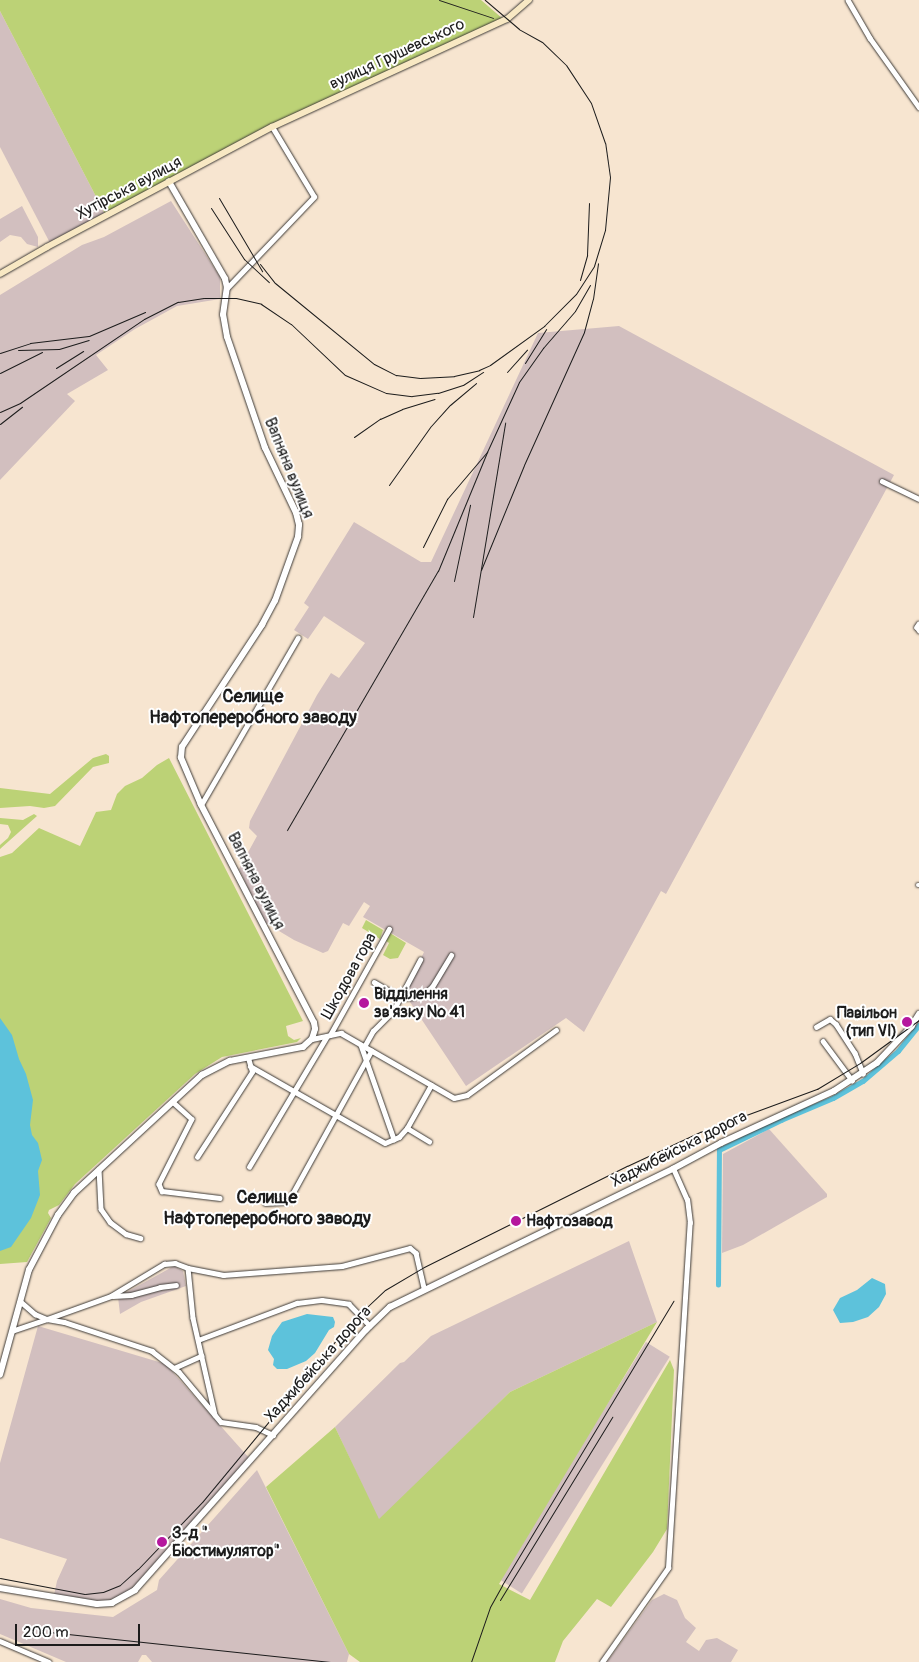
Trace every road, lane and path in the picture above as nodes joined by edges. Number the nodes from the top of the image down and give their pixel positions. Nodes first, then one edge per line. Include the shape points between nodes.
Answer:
1 (529, 0) edge
2 (848, 0) edge
3 (919, 107) edge
4 (272, 127) junction
5 (169, 182) junction
6 (0, 274) edge
7 (227, 288) junction
8 (882, 481) dead end
9 (919, 499) edge
10 (919, 624) edge
11 (919, 630) edge
12 (298, 638) dead end
13 (201, 805) junction
14 (388, 929) dead end
15 (450, 955) dead end
16 (420, 960) dead end
17 (374, 982) dead end
18 (402, 998) junction
19 (919, 1014) edge
20 (816, 1027) dead end
21 (556, 1030) dead end
22 (329, 1036) junction
23 (312, 1039) junction
24 (824, 1041) dead end
25 (362, 1046) junction
26 (371, 1051) junction
27 (248, 1058) junction
28 (366, 1063) junction
29 (250, 1066) junction
30 (863, 1073) junction
31 (852, 1080) junction
32 (431, 1084) junction
33 (295, 1091) junction
34 (173, 1102) junction
35 (336, 1115) junction
36 (406, 1128) junction
37 (394, 1139) junction
38 (429, 1142) dead end
39 (197, 1157) dead end
40 (249, 1167) dead end
41 (99, 1169) junction
42 (673, 1169) junction
43 (220, 1198) dead end
44 (265, 1203) dead end
45 (140, 1238) dead end
46 (188, 1268) junction
47 (176, 1285) dead end
48 (424, 1288) junction
49 (111, 1296) junction
50 (20, 1301) junction
51 (47, 1320) junction
52 (370, 1326) junction
53 (12, 1331) junction
54 (198, 1340) junction
55 (201, 1356) junction
56 (174, 1368) junction
57 (0, 1375) edge
58 (215, 1416) junction
59 (273, 1435) junction
60 (0, 1588) edge
61 (0, 1642) edge
62 (48, 1662) edge
63 (602, 1662) edge

1 - 4 main road, вулиця Грушевського via 501,21
2 - 3 street via 876,47
4 - 5 main road, Хутірська вулиця
4 - 7 street via 314,197
5 - 6 main road, Хутірська вулиця
5 - 7 street via 221,270
7 - 13 street, Вапняна вулиця via 223,315 227,337 265,448 296,514 299,530 282,584 266,618 182,747 181,758
8 - 9 street
10 - 11 street
12 - 13 street
13 - 23 street, Вапняна вулиця via 314,1023
14 - 22 street, Шкодова гора
15 - 18 street via 432,987 425,993
16 - 18 street
17 - 18 street
18 - 25 street
19 - 30 street, Хаджибейська дорога via 888,1052
20 - 30 street via 830,1019 836,1024
21 - 32 street via 467,1095 454,1098
22 - 23 street
22 - 25 street via 341,1033
22 - 33 street, Шкодова гора
23 - 27 street via 294,1050
24 - 31 street
25 - 26 street
25 - 28 street
26 - 28 street
26 - 32 street
27 - 29 street
27 - 34 street via 202,1075
28 - 35 street
28 - 37 street
29 - 33 street
29 - 39 street via 252,1072
30 - 31 street, Хаджибейська дорога
31 - 42 street, Хаджибейська дорога
32 - 36 street
33 - 35 street
33 - 40 street, Шкодова гора
34 - 41 street
34 - 43 street via 192,1119 159,1184 162,1191
35 - 37 street via 385,1143
35 - 44 street via 290,1198 286,1202
36 - 37 street
36 - 38 street
41 - 45 street via 101,1209 110,1222 126,1234
41 - 50 street via 74,1193 58,1215 29,1270
42 - 48 street, Хаджибейська дорога
42 - 63 street via 687,1200 690,1223 668,1568
46 - 48 street via 223,1275 342,1266 410,1248 416,1253
46 - 49 street via 175,1263 164,1264
46 - 54 street via 189,1295
47 - 49 street
48 - 52 street, Хаджибейська дорога via 390,1307
49 - 51 street
50 - 51 street
50 - 53 street
51 - 53 street
51 - 56 street via 73,1325 152,1351
52 - 54 street via 349,1304 322,1300 297,1303
52 - 59 street, Хаджибейська дорога
53 - 57 street
54 - 55 street
55 - 56 street
55 - 58 street
56 - 58 street
58 - 59 street via 225,1424 256,1427
59 - 60 street, Хаджибейська дорога via 146,1579 126,1596 112,1603 97,1604
61 - 62 street

